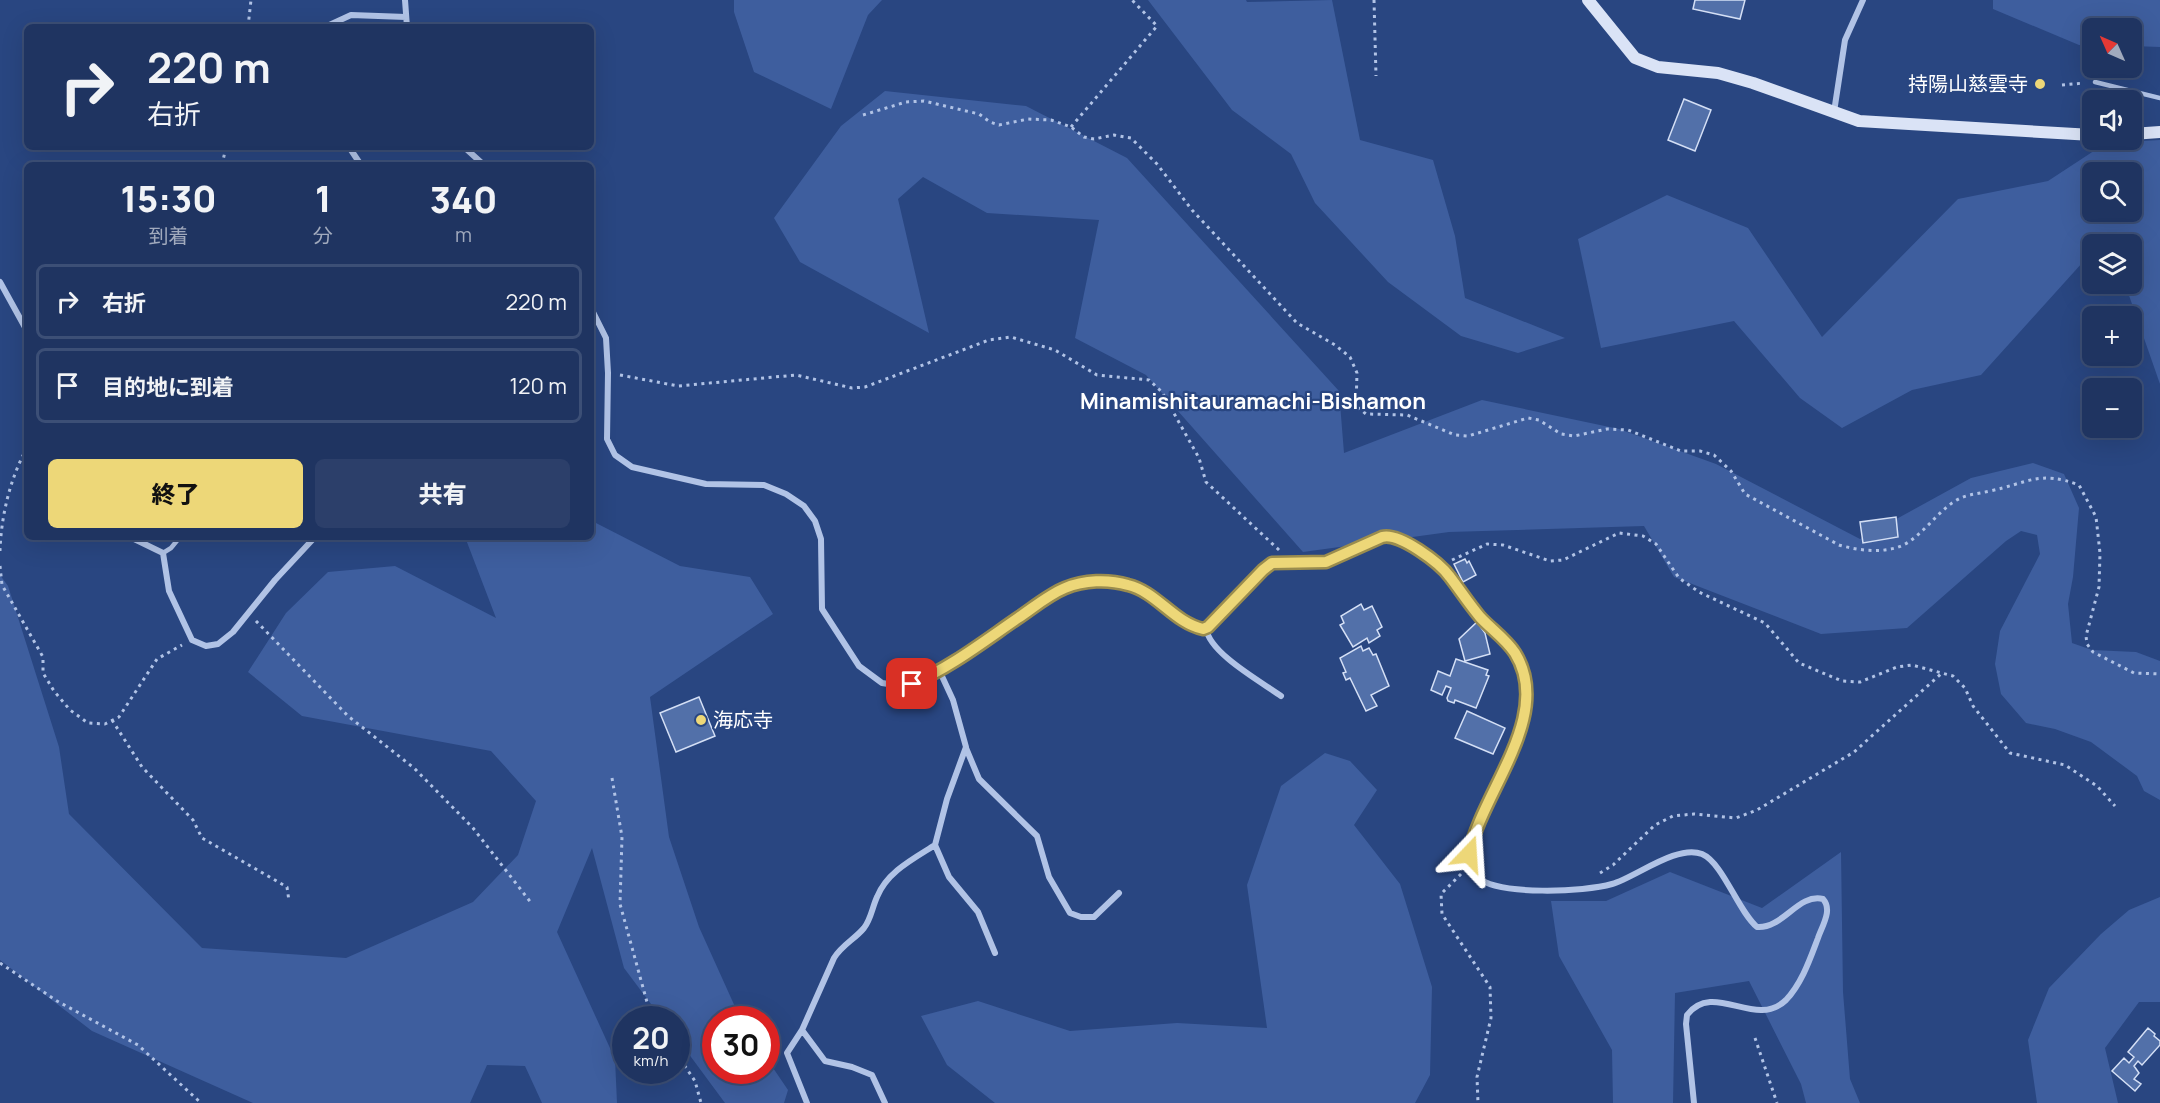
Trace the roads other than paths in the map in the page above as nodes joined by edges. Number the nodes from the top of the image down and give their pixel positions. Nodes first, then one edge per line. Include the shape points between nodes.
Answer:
1 (405, 0) edge
2 (1588, 0) edge
3 (1863, 0) edge
4 (406, 16) junction
5 (332, 24) edge
6 (407, 24) edge
7 (2095, 82) road end
8 (2160, 98) edge
9 (1833, 112) junction
10 (2160, 132) edge
11 (2142, 133) edge
12 (2082, 135) edge
13 (467, 150) edge
14 (481, 162) edge
15 (0, 282) edge
16 (594, 314) edge
17 (24, 326) edge
18 (136, 540) edge
19 (178, 540) edge
20 (312, 540) edge
21 (163, 553) junction
22 (1206, 628) junction
23 (940, 672) junction
24 (1281, 696) dead end
25 (966, 747) junction
26 (935, 845) junction
27 (1119, 893) dead end
28 (995, 953) dead end
29 (802, 1030) junction
30 (807, 1103) edge
31 (885, 1103) edge
32 (1694, 1103) edge

1 - 4 street
2 - 9 street via 1635,58 1659,67 1718,73
3 - 9 street via 1845,40
4 - 5 street via 351,15
4 - 6 street
7 - 8 lane
9 - 12 street via 1888,125
10 - 11 street
13 - 14 street
15 - 17 street
16 - 23 street via 606,338 607,439 611,450 632,467 706,484 764,485 796,500 810,513 821,539 822,609 859,666 873,679 890,686 912,684
18 - 21 street
19 - 21 lane
20 - 21 street via 218,644 206,646 192,640 169,591
22 - 23 street via 1181,620 1141,589 1117,582 1090,582 1046,598
22 - 24 street via 1207,637 1219,651
22 - 32 street via 1272,563 1326,562 1386,536 1402,541 1440,565 1510,646 1521,666 1526,688 1522,728 1471,847 1471,870 1478,878 1532,892 1611,884 1688,852 1711,860 1757,927 1777,923 1812,898 1823,899 1826,915 1812,954 1802,978 1786,999 1759,1011 1722,1002 1703,1002 1687,1015
23 - 25 street via 953,700
25 - 26 street
25 - 27 street via 980,779 1037,836 1049,877 1071,913 1094,917
26 - 28 street via 949,877 978,912
26 - 29 street via 893,873 877,896 864,927 834,958
29 - 30 street via 787,1053
29 - 31 street via 825,1061 872,1075

